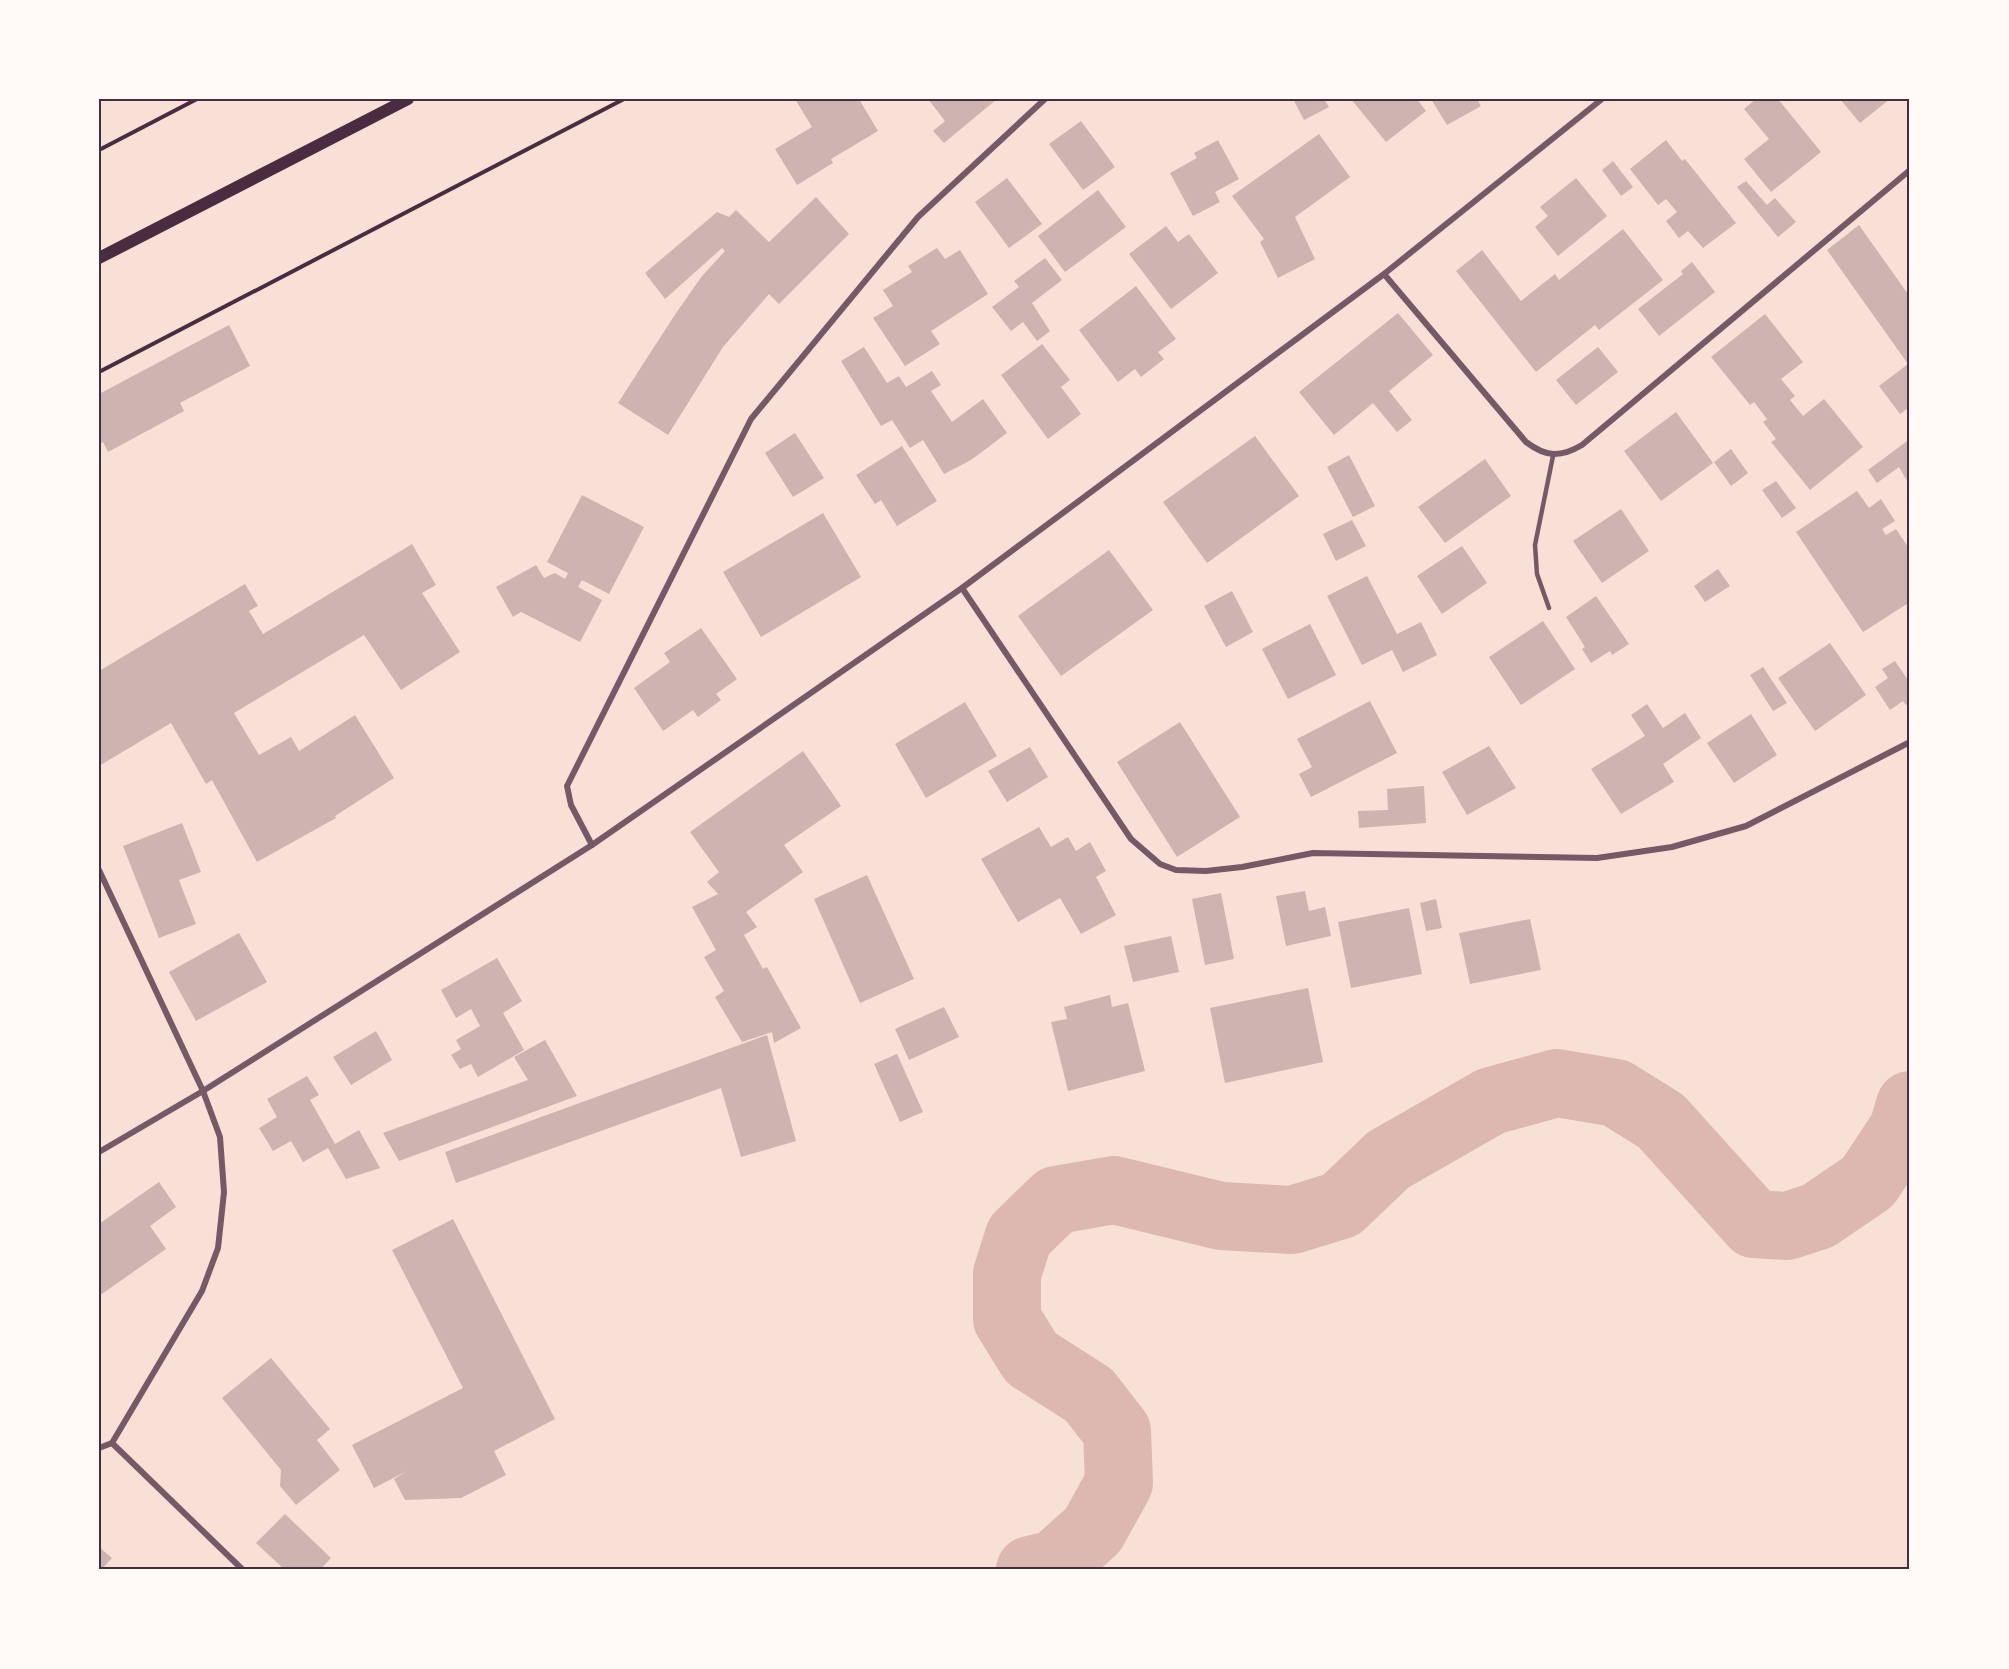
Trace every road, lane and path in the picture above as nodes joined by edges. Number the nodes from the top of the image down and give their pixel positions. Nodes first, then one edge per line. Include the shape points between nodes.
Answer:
1 (197, 99) edge
2 (408, 99) edge
3 (624, 99) edge
4 (1045, 99) edge
5 (1602, 99) edge
6 (99, 150) edge
7 (1910, 170) edge
8 (99, 258) edge
9 (1384, 274) junction
10 (99, 372) edge
11 (1553, 456) junction
12 (962, 588) junction
13 (1549, 608) dead end
14 (1910, 742) edge
15 (592, 845) junction
16 (99, 870) edge
17 (203, 1091) junction
18 (99, 1152) edge
19 (112, 1443) junction
20 (99, 1448) edge
21 (243, 1570) edge

1 - 6 path
2 - 8 main road
3 - 10 path
4 - 15 street via 918,217 751,419 567,786 571,806
5 - 9 street
7 - 11 street via 1582,445
9 - 11 street via 1526,442
9 - 12 street
11 - 13 lane via 1535,546 1537,574
12 - 14 street via 1131,839 1160,864 1176,870 1242,867 1313,853 1597,858 1672,847 1746,826
12 - 15 street
15 - 17 street
16 - 17 street
17 - 18 street
17 - 19 street via 220,1137 224,1192 218,1248 202,1291
19 - 20 street
19 - 21 street

